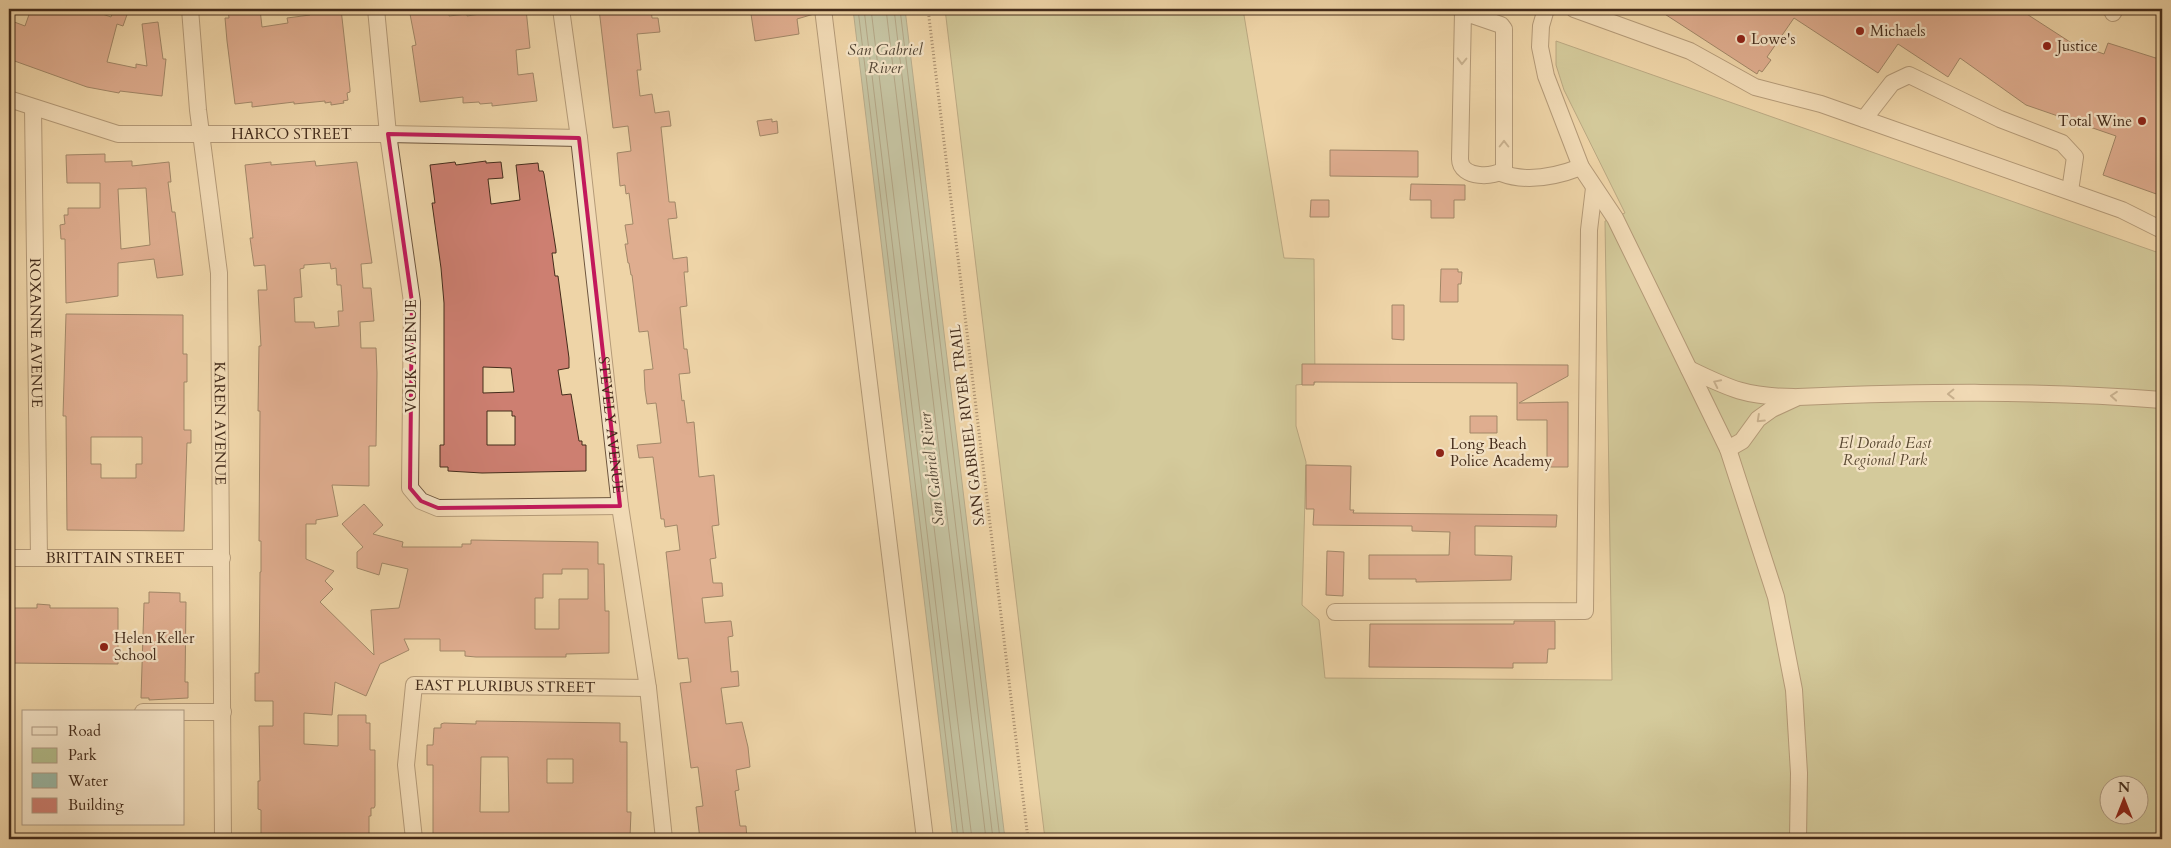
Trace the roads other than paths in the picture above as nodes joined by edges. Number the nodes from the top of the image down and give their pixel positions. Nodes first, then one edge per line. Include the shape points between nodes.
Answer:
1 (190, 9) edge
2 (376, 9) edge
3 (561, 9) edge
4 (823, 9) edge
5 (1546, 9) edge
6 (1574, 9) edge
7 (1463, 10) edge
8 (9, 99) edge
9 (33, 108) junction
10 (1864, 119) junction
11 (202, 134) junction
12 (388, 134) junction
13 (579, 138) junction
14 (1581, 167) junction
15 (1501, 173) junction
16 (1594, 188) junction
17 (2070, 191) junction
18 (2162, 230) edge
19 (1689, 369) junction
20 (1798, 397) junction
21 (2162, 400) edge
22 (1728, 449) junction
23 (620, 506) junction
24 (9, 558) edge
25 (39, 558) junction
26 (222, 558) junction
27 (1335, 612) dead end
28 (648, 688) junction
29 (185, 712) edge
30 (223, 712) junction
31 (223, 839) edge
32 (414, 839) edge
33 (664, 839) edge
34 (925, 839) edge
35 (1798, 839) edge

1 - 11 street, KAREN AVENUE
2 - 12 street, VOLK AVENUE
3 - 13 street, STEVELY AVENUE
4 - 34 street
5 - 14 street via 1540,26 1540,47 1546,76
6 - 10 street via 1690,51 1755,87
15 -> 7 street via 1504,169 1504,29
7 -> 15 street via 1460,164 1462,170 1469,174
8 - 9 street, HARCO STREET
9 - 11 street, HARCO STREET via 118,134
9 - 25 street, ROXANNE AVENUE
10 - 17 street
10 - 17 street via 1892,83 1909,75 2000,119 2062,143 2075,157
11 - 12 street, HARCO STREET
11 - 26 street, KAREN AVENUE via 219,273
12 - 13 street, HARCO STREET
12 - 23 street, VOLK AVENUE via 412,302 410,488 421,501 438,508
13 - 23 street, STEVELY AVENUE
14 - 15 street via 1560,175 1532,178
14 - 16 street
16 - 19 street via 1614,218
16 - 27 street via 1589,230 1585,611
17 - 18 street via 2122,210
20 -> 19 street via 1746,394
19 - 22 street
21 -> 20 street via 2096,394 2013,393
20 -> 22 street via 1758,418 1742,441
22 - 35 street via 1776,597 1794,690 1799,772
23 - 28 street, STEVELY AVENUE
24 - 25 street, BRITTAIN STREET
25 - 26 street, BRITTAIN STREET
26 - 30 street, KAREN AVENUE
28 - 32 street, EAST PLURIBUS STREET via 414,685 406,765
28 - 33 street, STEVELY AVENUE
29 - 30 street
30 - 31 street, KAREN AVENUE

